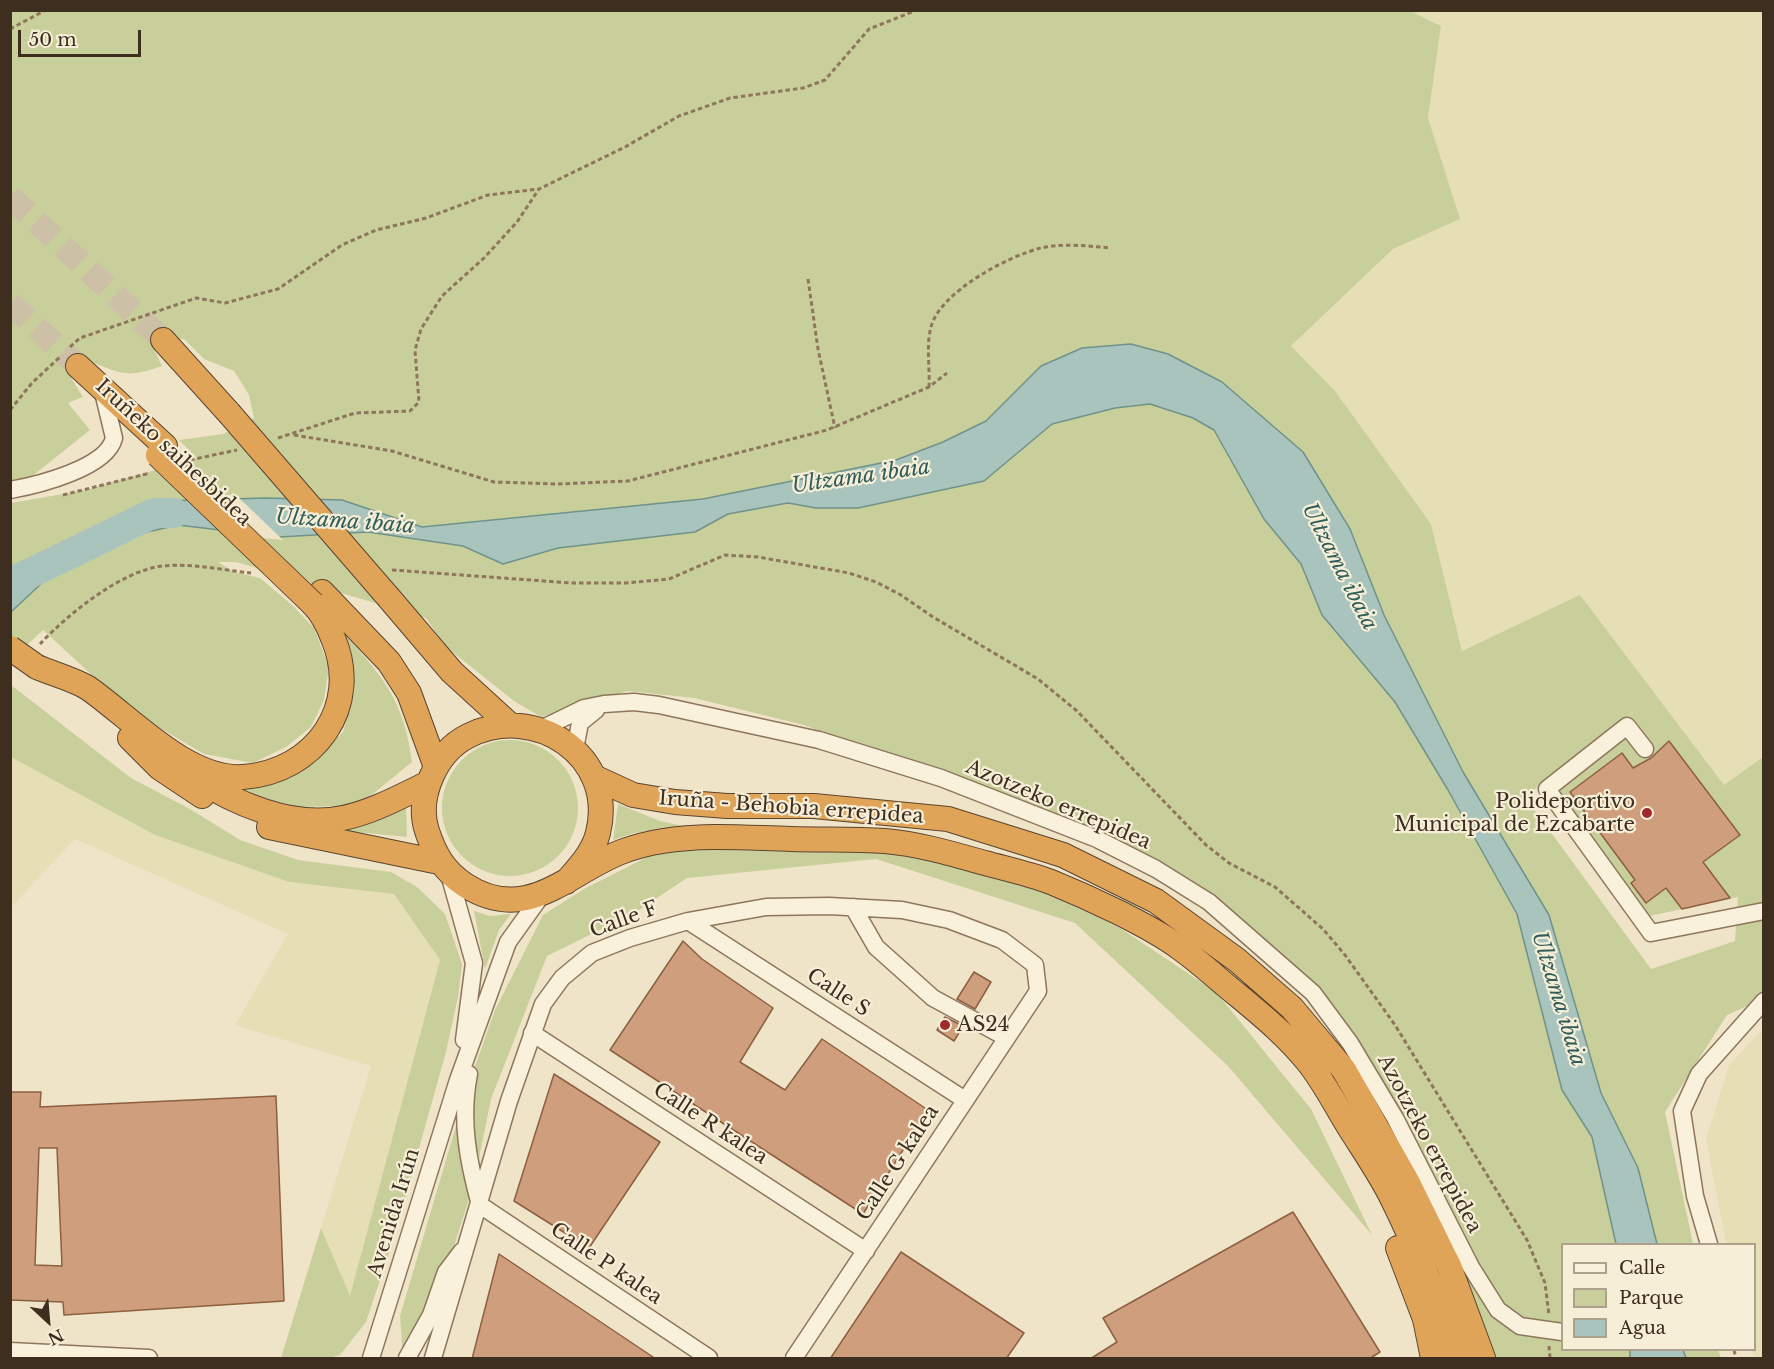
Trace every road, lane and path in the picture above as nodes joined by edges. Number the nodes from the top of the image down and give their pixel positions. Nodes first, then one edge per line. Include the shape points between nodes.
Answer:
1 (46, 10) edge
2 (917, 10) edge
3 (10, 29) edge
4 (539, 189) junction
5 (1111, 248) dead end
6 (808, 279) dead end
7 (162, 340) tunnel mouth
8 (78, 366) tunnel mouth
9 (947, 373) dead end
10 (102, 387) junction
11 (929, 387) junction
12 (10, 410) edge
13 (835, 428) junction
14 (246, 448) dead end
15 (160, 457) junction
16 (187, 461) dead end
17 (10, 490) edge
18 (53, 497) dead end
19 (317, 598) junction
20 (10, 648) edge
21 (37, 667) junction
22 (604, 704) junction
23 (510, 724) junction
24 (541, 729) junction
25 (130, 738) junction
26 (575, 749) junction
27 (1645, 749) dead end
28 (432, 775) junction
29 (594, 777) junction
30 (444, 868) junction
31 (566, 882) junction
32 (541, 896) junction
33 (853, 907) junction
34 (1764, 911) edge
35 (688, 921) junction
36 (1038, 991) joint
37 (1764, 1001) edge
38 (482, 1015) junction
39 (532, 1033) junction
40 (1005, 1037) junction
41 (458, 1080) junction
42 (1323, 1085) junction
43 (965, 1100) junction
44 (480, 1205) junction
45 (1708, 1243) edge
46 (467, 1249) junction
47 (866, 1251) junction
48 (1561, 1332) edge
49 (10, 1351) edge
50 (149, 1359) edge
51 (371, 1359) edge
52 (407, 1359) edge
53 (433, 1359) edge
54 (709, 1359) edge
55 (794, 1359) edge
56 (1433, 1359) edge
57 (1458, 1359) edge
58 (1483, 1359) edge

1 - 3 path
2 - 4 path via 869,29 825,80 803,88 730,98 678,116
4 - 12 path via 488,195 426,218 376,230 342,245 278,289 225,303 196,297 80,338 32,382
4 - 13 path via 517,222 442,296 422,329 416,350 419,402 410,411 356,413 274,439 296,435 331,439 392,451 494,482 557,484 628,481
5 - 11 path via 1041,248 1006,261 967,283 931,326
6 - 13 path
7 - 23 highway, bridge via 452,672
8 - 10 highway, Iruñeko saihesbidea
9 - 11 path
10 - 15 highway, Iruñeko saihesbidea via 135,418
10 - 17 street via 114,438 104,456 88,466
11 - 13 path
14 - 16 path
15 - 18 path
15 - 19 highway, Iruñeko saihesbidea
19 - 21 highway via 340,655 344,680 339,708 326,733 304,755 273,771 242,777 211,773 177,756 85,687
19 - 28 highway, Iruñeko saihesbidea via 389,662 409,693
20 - 21 highway, bridge
21 - 25 highway
22 - 24 street, Azotzeko errepidea via 584,708
22 - 26 street via 580,723
22 - 48 street, Azotzeko errepidea via 659,705 819,740 941,778 1097,839 1156,869 1209,903 1313,993 1350,1044 1395,1118 1498,1310 1520,1326
23 - 24 highway
23 - 28 highway via 467,736 450,750
24 - 26 highway
25 - 28 highway via 214,789 254,808 312,820 343,819 376,808
25 - 30 highway via 160,768 189,788 253,822
26 - 29 highway
27 - 34 street via 1627,726 1547,789 1651,933
28 - 30 highway via 424,806 425,826
29 - 31 highway via 601,814 598,834 590,854
29 - 58 highway, Iruña - Behobia errepidea via 633,795 675,802 814,806 948,819 1063,855 1156,901 1238,960 1292,1008 1344,1070 1408,1183 1449,1266
30 - 32 highway via 480,894 515,900
30 - 41 street, Avenida Irún via 474,963
31 - 32 highway
31 - 42 highway, Iruña - Behobia errepidea via 621,852 662,841 714,836 887,841 946,852 1050,881 1178,946 1271,1022 1309,1063
32 - 38 street, Avenida Irún via 508,942
33 - 35 street, Calle F via 766,907
33 - 36 street, Calle F via 902,910 949,920 1002,940 1035,965
33 - 40 street via 876,947 933,999
35 - 39 street, Calle F via 592,953 562,978 543,1004
35 - 43 street, Calle S
36 - 40 street, Calle G kalea
37 - 45 street via 1699,1074 1682,1111 1695,1196
38 - 41 street, Avenida Irún
38 - 44 street, Avenida Irún via 465,1098 468,1157
39 - 44 street, Calle F
39 - 47 street, Calle R kalea
40 - 43 street, Calle G kalea
41 - 51 street, Avenida Irún
42 - 56 highway via 1408,1270 1425,1319
42 - 57 highway, Iruña - Behobia errepidea via 1391,1196 1429,1277
43 - 47 street, Calle G kalea
44 - 46 street, Calle F
44 - 54 street, Calle P kalea
46 - 52 street via 458,1254 446,1272 431,1315
46 - 53 street, Calle F
47 - 55 street, Calle G kalea
49 - 50 street

